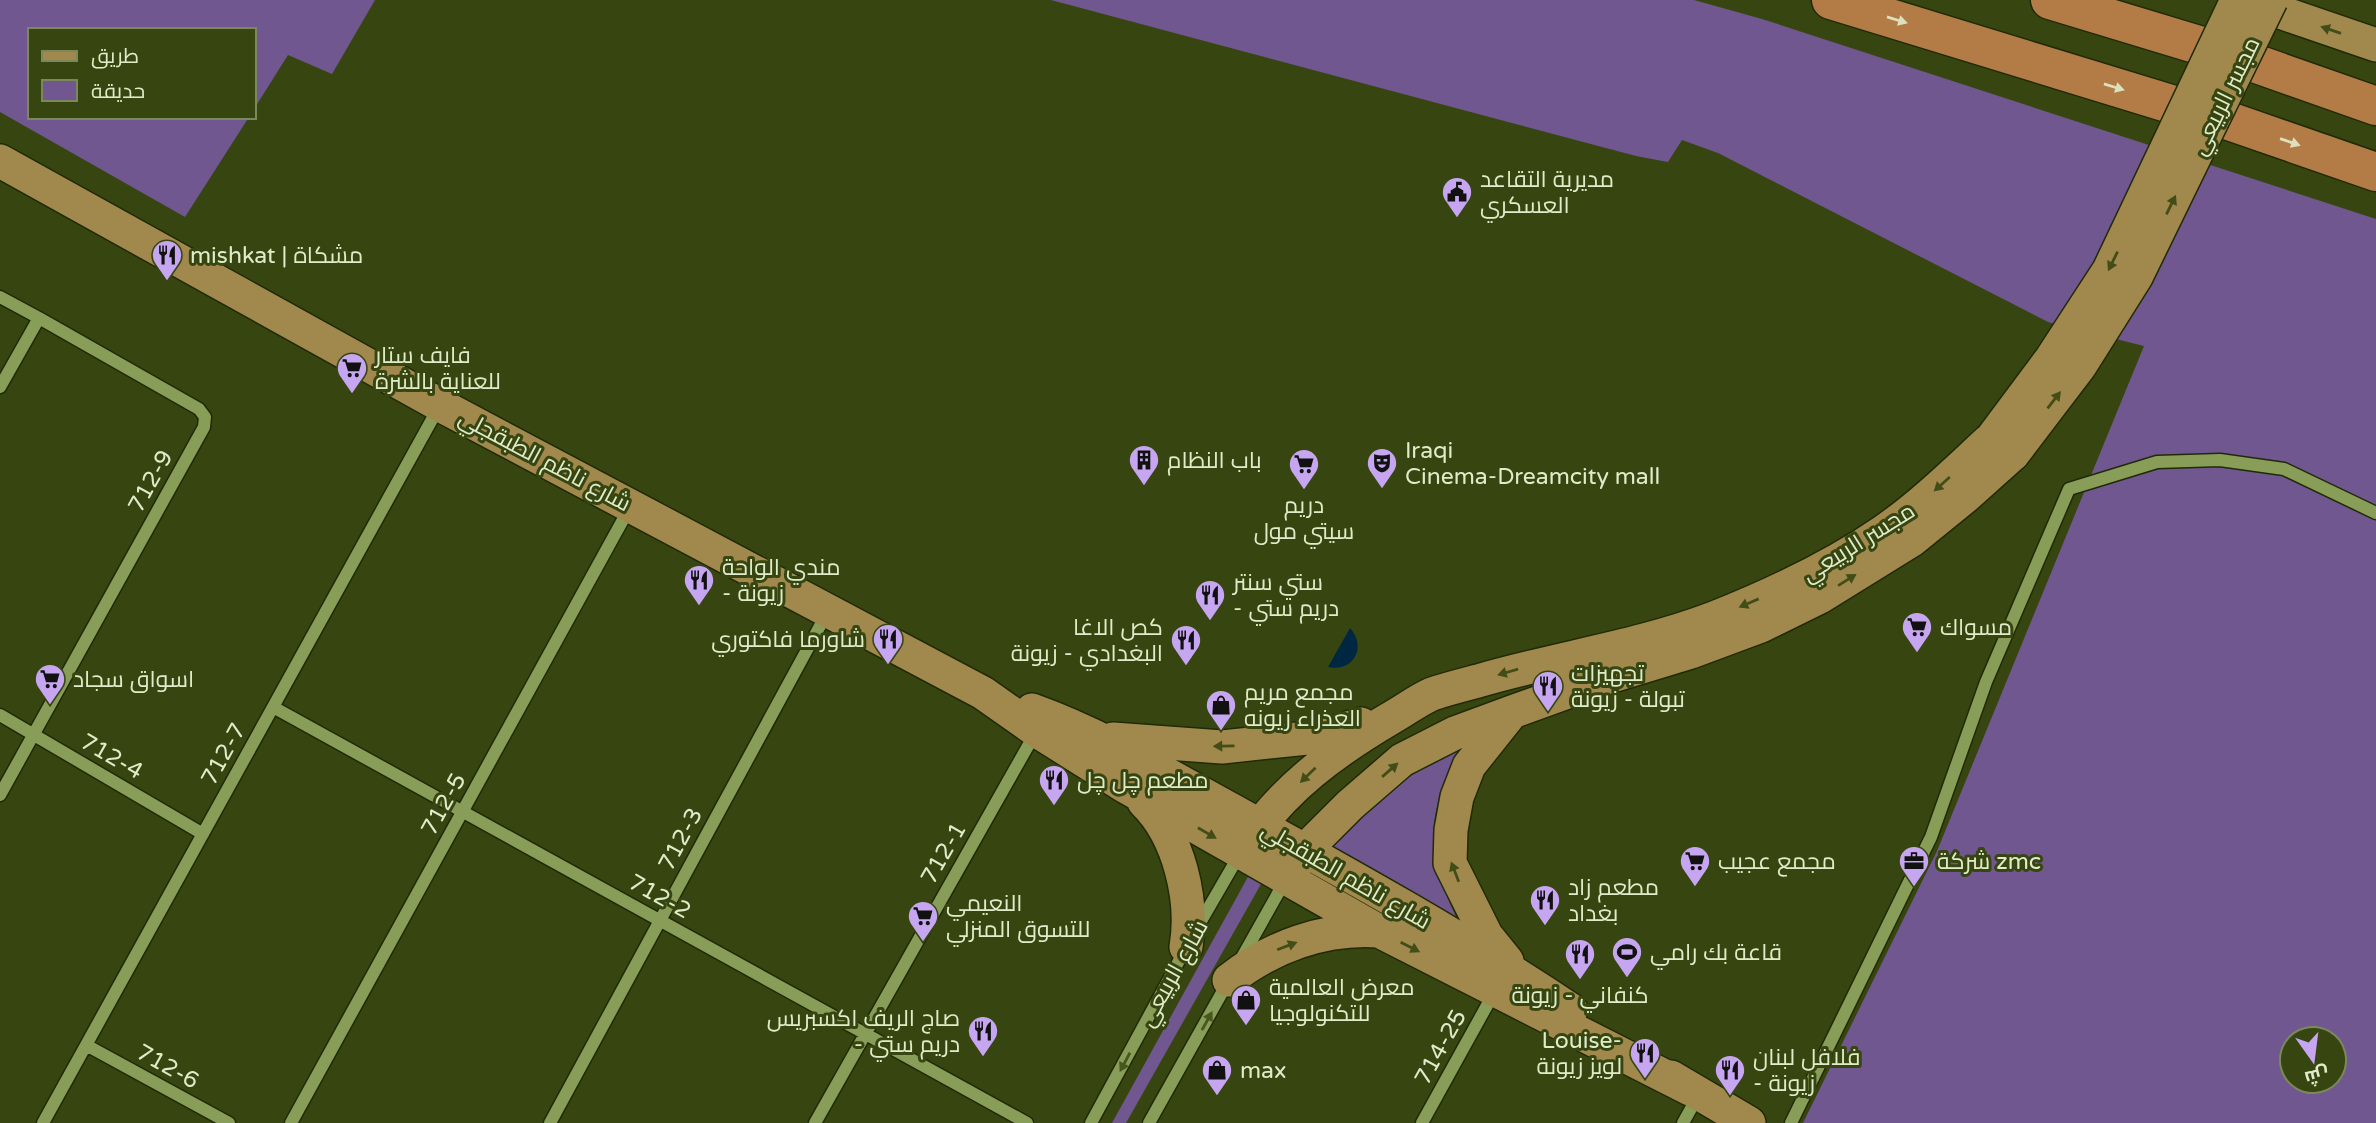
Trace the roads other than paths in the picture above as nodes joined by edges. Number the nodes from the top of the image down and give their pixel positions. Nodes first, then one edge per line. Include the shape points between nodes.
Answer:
1 (1832, 0) edge
2 (2050, 0) edge
3 (2237, 0) edge
4 (2281, 6) edge
5 (2376, 44) edge
6 (2202, 46) dead end
7 (2254, 64) dead end
8 (2174, 105) dead end
9 (2376, 106) edge
10 (2226, 120) dead end
11 (0, 161) edge
12 (2376, 172) edge
13 (0, 297) edge
14 (39, 318) junction
15 (0, 387) edge
16 (440, 405) junction
17 (2003, 446) junction
18 (631, 505) junction
19 (2376, 513) edge
20 (827, 612) junction
21 (1431, 695) junction
22 (273, 706) junction
23 (1512, 712) junction
24 (0, 715) edge
25 (1042, 723) junction
26 (33, 734) junction
27 (1100, 738) junction
28 (1126, 787) junction
29 (0, 795) edge
30 (463, 811) junction
31 (203, 834) junction
32 (1250, 839) junction
33 (1305, 850) junction
34 (1286, 878) junction
35 (660, 920) junction
36 (1379, 931) junction
37 (1186, 947) junction
38 (1229, 980) junction
39 (1505, 981) junction
40 (865, 1034) junction
41 (86, 1045) junction
42 (1691, 1102) edge
43 (43, 1123) edge
44 (229, 1123) edge
45 (291, 1123) edge
46 (551, 1123) edge
47 (816, 1123) edge
48 (1027, 1123) edge
49 (1091, 1123) edge
50 (1149, 1123) edge
51 (1422, 1123) edge
52 (1749, 1123) edge
53 (1791, 1123) edge

1 -> 8 highway
2 - 6 highway
3 -> 17 main road, مجسر الربيعي, bridge via 2109,270 2051,359
5 -> 4 main road
17 -> 4 main road, مجسر الربيعي, bridge via 2081,366 2136,277
7 - 9 highway
10 -> 12 highway
11 - 16 main road, شارع ناظم الطبقجلي
13 - 14 street
14 - 15 street
14 - 26 street, 712-9 via 200,409 205,417
16 - 18 main road, شارع ناظم الطبقجلي
16 - 22 street, 712-7
17 -> 21 main road, مجسر الربيعي via 1884,531 1773,593 1637,641
23 -> 17 main road, مجسر الربيعي via 1761,626 1820,597 1912,540 1965,497
18 - 20 main road, شارع ناظم الطبقجلي
18 - 30 street, 712-5
19 - 53 street via 2284,469 2220,460 2157,462 2069,489 1986,682 1931,837
20 - 25 main road, شارع ناظم الطبقجلي
20 - 35 street, 712-3
21 -> 27 main road via 1362,724 1271,744 1222,747
21 -> 32 main road, مجسر الربيعي via 1312,770
22 - 30 street, 712-2
22 - 31 street, 712-7
33 -> 23 main road, مجسر الربيعي via 1402,760 1455,733
39 -> 23 main road via 1450,863 1457,797 1469,766
24 - 26 street, 712-4
25 - 27 main road, شارع ناظم الطبقجلي
25 - 28 main road, شارع ناظم الطبقجلي
25 - 40 street, 712-1
26 - 29 street
26 - 31 street, 712-4
27 - 32 main road, شارع ناظم الطبقجلي
28 -> 32 main road, شارع ناظم الطبقجلي
28 - 37 main road via 1158,817 1167,834 1189,915
30 - 35 street, 712-2
30 - 45 street, 712-5
31 - 41 street, 712-7
32 - 33 main road, شارع ناظم الطبقجلي
32 - 34 main road, شارع ناظم الطبقجلي
32 - 37 street, شارع الربيعي
33 - 34 main road
33 - 39 main road, شارع ناظم الطبقجلي
34 - 36 main road, شارع ناظم الطبقجلي
34 - 38 street
35 - 40 street, 712-2
35 - 46 street, 712-3
38 -> 36 main road via 1253,961 1295,943 1352,931
36 -> 39 main road, شارع ناظم الطبقجلي
37 -> 49 street, شارع الربيعي
50 -> 38 street
39 - 42 main road, شارع ناظم الطبقجلي
39 - 51 street, 714-25
40 - 47 street, 712-1
40 - 48 street, 712-2
41 - 43 street, 712-7
41 - 44 street, 712-6
42 - 52 main road, شارع ناظم الطبقجلي

